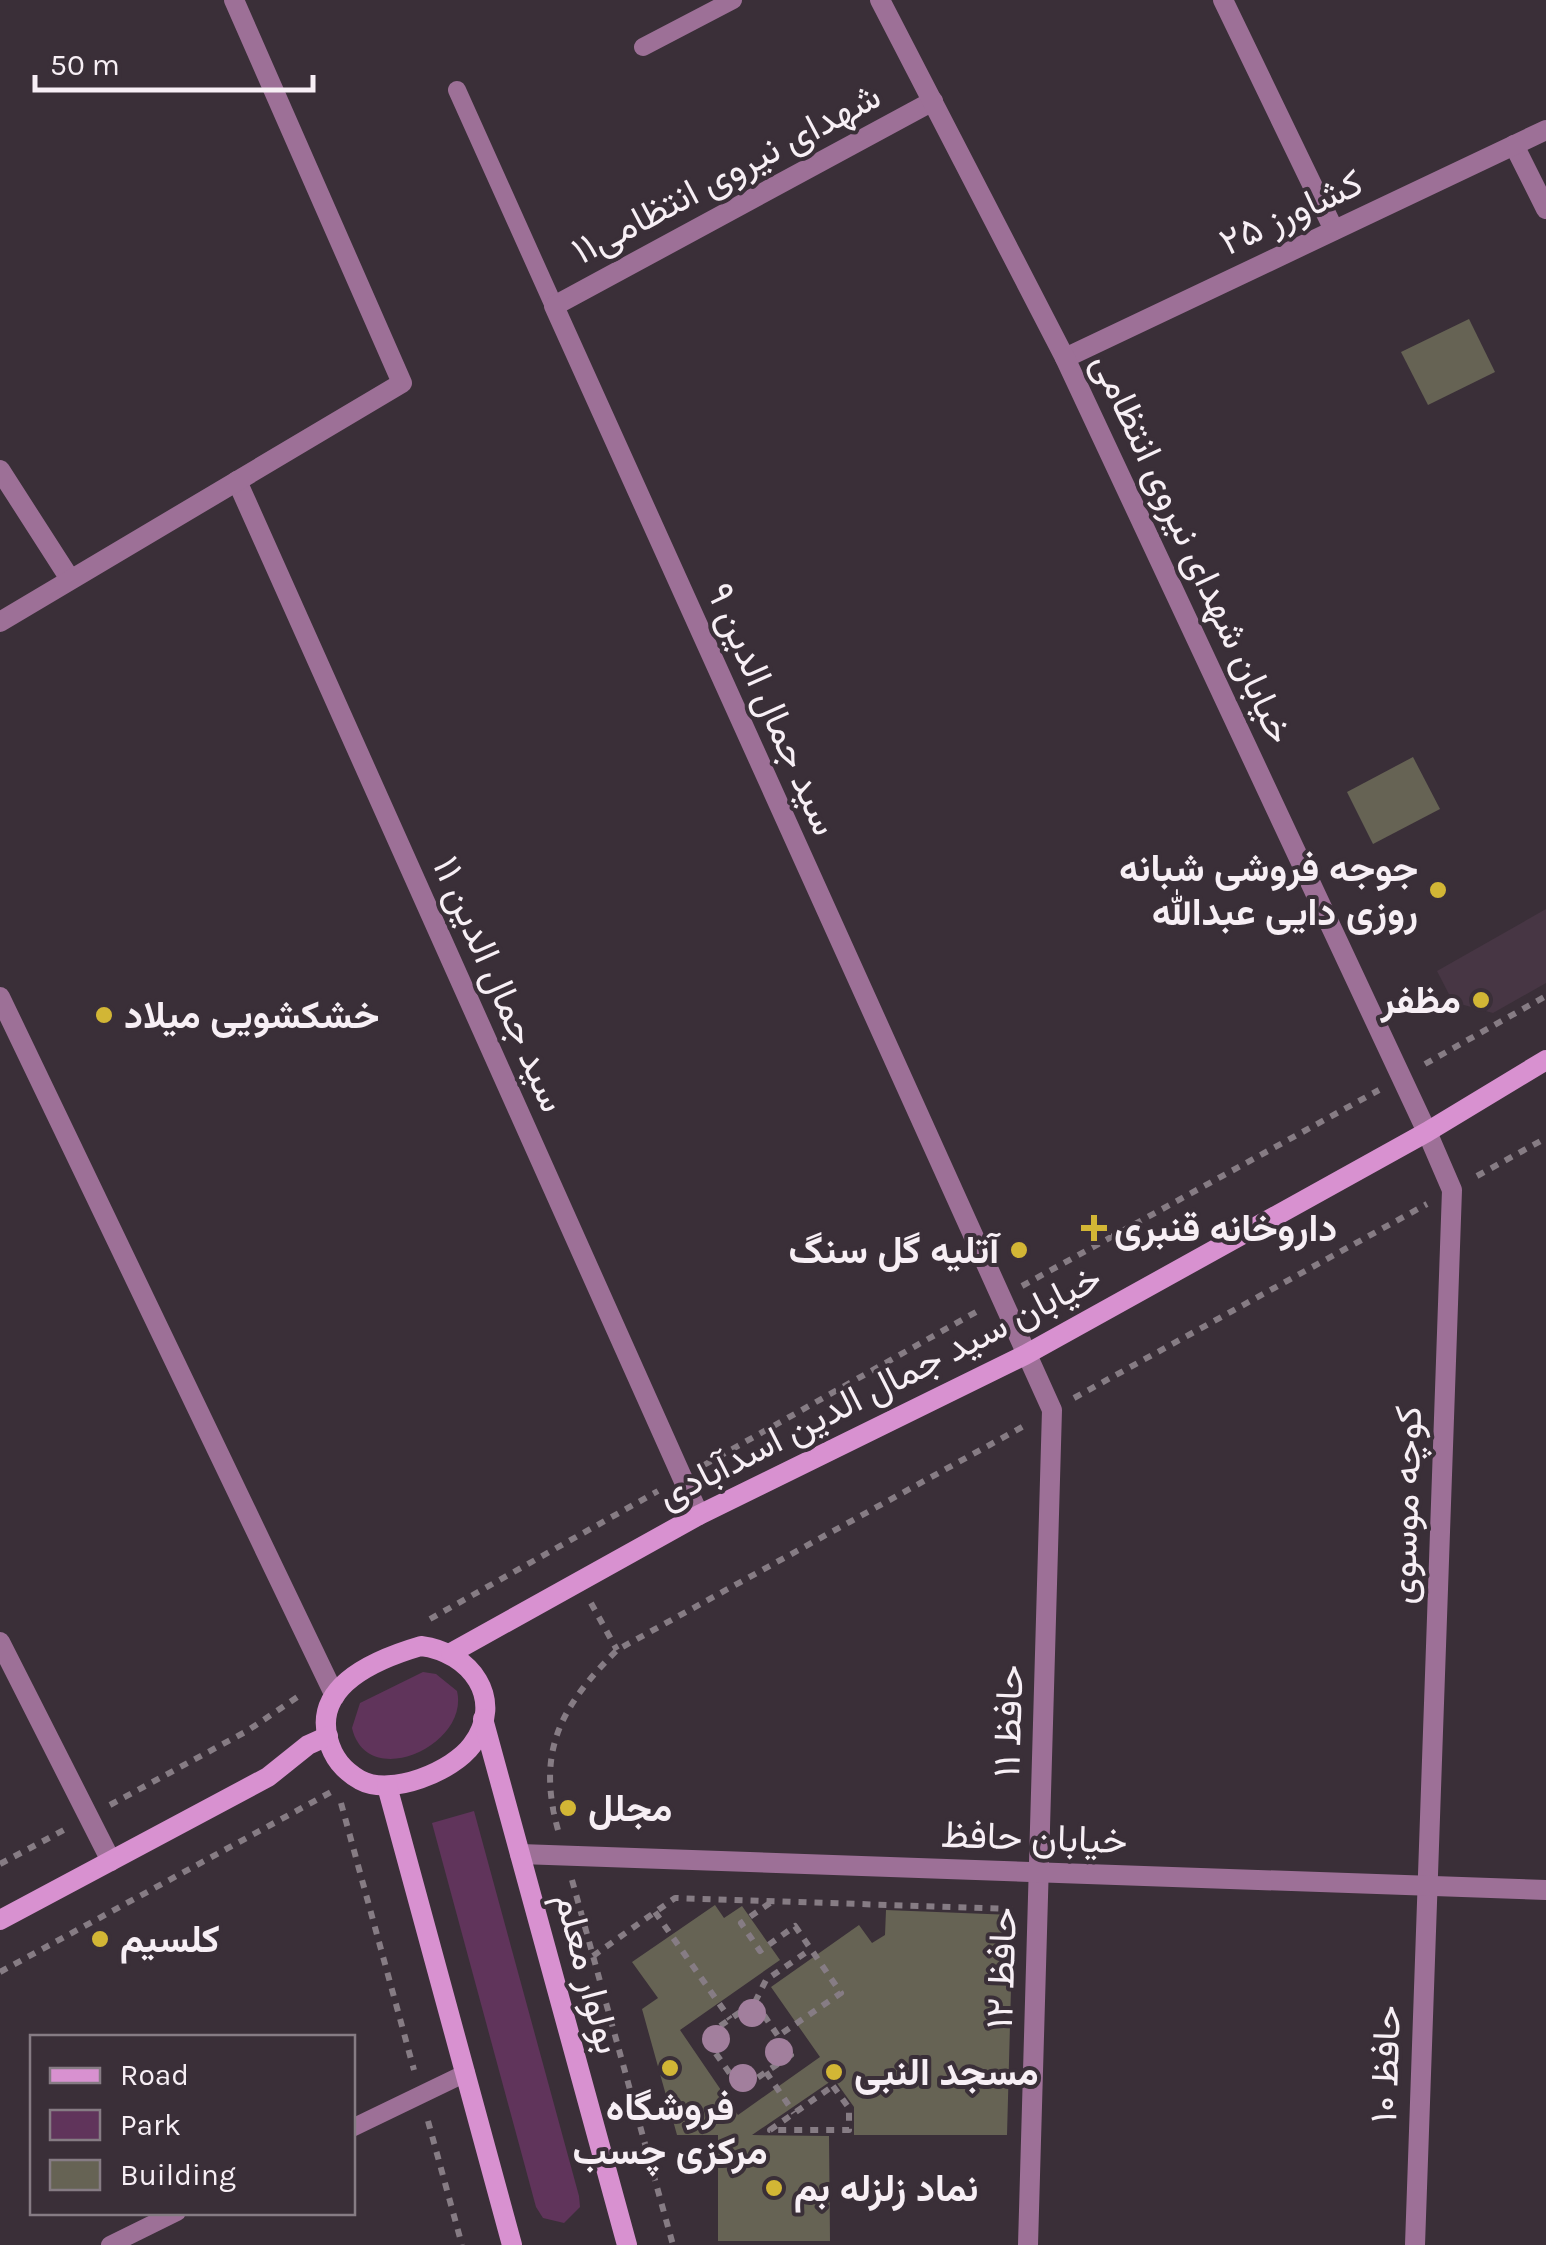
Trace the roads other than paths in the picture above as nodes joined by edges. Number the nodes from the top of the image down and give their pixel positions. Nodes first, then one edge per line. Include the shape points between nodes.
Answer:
1 (234, 0) edge
2 (733, 0) edge
3 (880, 0) edge
4 (1223, 0) edge
5 (643, 47) dead end
6 (457, 90) dead end
7 (933, 102) junction
8 (1546, 130) edge
9 (1514, 145) junction
10 (1546, 209) edge
11 (1334, 230) junction
12 (554, 306) junction
13 (1066, 358) junction
14 (0, 470) edge
15 (238, 481) junction
16 (70, 579) junction
17 (0, 622) edge
18 (0, 997) edge
19 (1546, 1060) edge
20 (1427, 1132) junction
21 (1026, 1355) junction
22 (1052, 1410) joint
23 (699, 1515) junction
24 (0, 1642) edge
25 (451, 1653) junction
26 (330, 1687) junction
27 (483, 1719) junction
28 (328, 1736) junction
29 (387, 1786) junction
30 (520, 1854) junction
31 (111, 1861) junction
32 (1039, 1872) junction
33 (1426, 1886) junction
34 (1546, 1890) edge
35 (0, 1920) edge
36 (466, 2073) junction
37 (355, 2127) edge
38 (172, 2215) edge
39 (622, 2244) edge
40 (110, 2245) edge
41 (512, 2245) edge
42 (1028, 2245) edge
43 (1415, 2245) edge

1 - 15 street via 402,383
2 - 5 lane
3 - 7 street, خیابان شهدای نیروی انتظامی
4 - 11 street
6 - 12 lane, سید جمال الدین ۹
7 - 12 street, شهدای نیروی انتظامی۱۱
7 - 13 street, خیابان شهدای نیروی انتظامی
8 - 9 street, کشاورز ۲۵
9 - 10 street
9 - 11 street, کشاورز ۲۵
11 - 13 street, کشاورز ۲۵
12 - 21 street, سید جمال الدین ۹
13 - 20 street, خیابان شهدای نیروی انتظامی
14 - 16 street
15 - 16 street
15 - 23 street, سید جمال الدین ۱۱
16 - 17 street
18 - 26 street
19 - 20 main road, خیابان سید جمال الدین اسدآبادی
20 - 21 main road, خیابان سید جمال الدین اسدآبادی
20 - 33 street, کوچه موسوی via 1452,1190
21 - 22 street, سید جمال الدین ۹
21 - 23 main road, خیابان سید جمال الدین اسدآبادی
22 - 32 street, حافظ ۱۱
23 - 25 main road, خیابان سید جمال الدین اسدآبادی
24 - 31 street
25 - 26 main road via 421,1646
25 - 27 main road via 479,1680
26 - 28 main road
27 - 29 main road via 470,1747 454,1760
27 - 30 main road, بولوار معلم
28 - 29 main road via 346,1772
28 - 31 main road via 268,1777
29 - 36 main road
30 - 32 street, خیابان حافظ
30 - 39 main road, بولوار معلم
31 - 35 main road
32 - 33 street, خیابان حافظ
32 - 42 street, حافظ ۱۲
33 - 34 street, خیابان حافظ
33 - 43 street, حافظ ۱۰
36 - 37 lane
36 - 41 main road
38 - 40 lane

